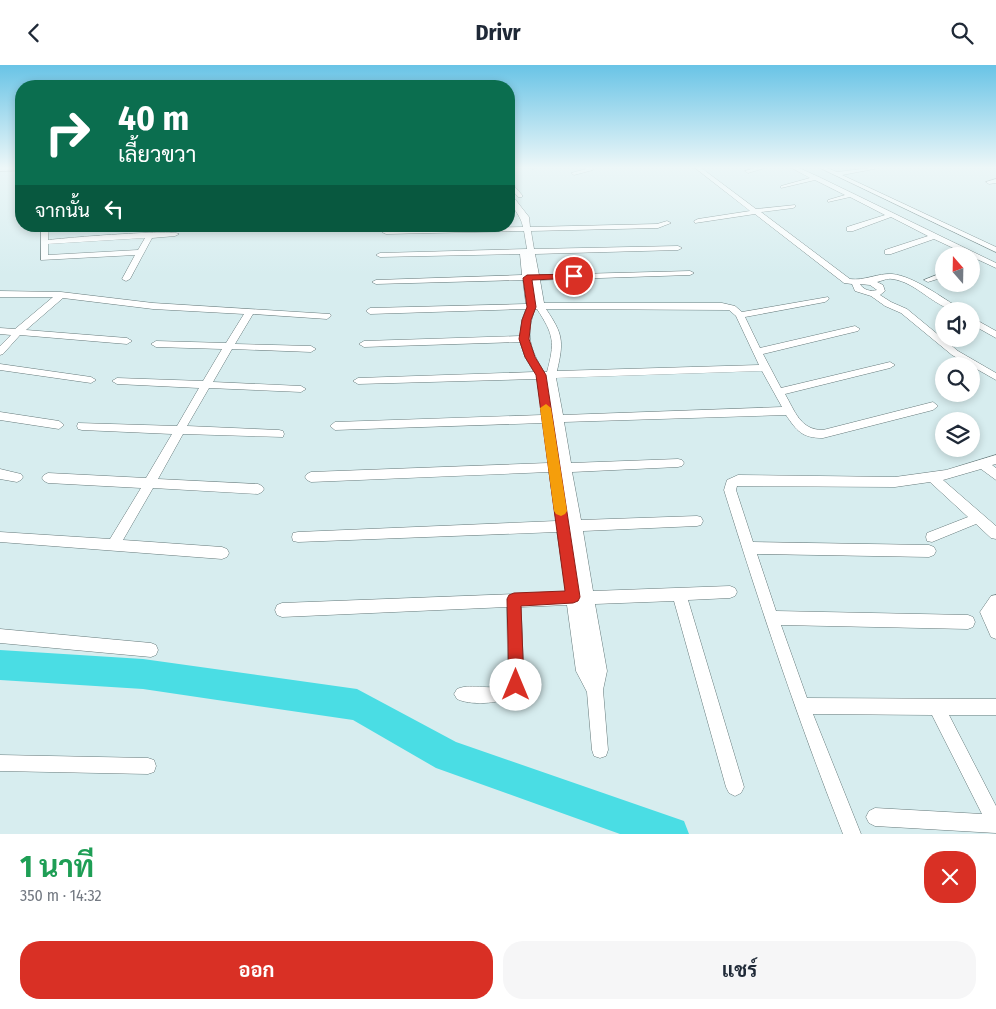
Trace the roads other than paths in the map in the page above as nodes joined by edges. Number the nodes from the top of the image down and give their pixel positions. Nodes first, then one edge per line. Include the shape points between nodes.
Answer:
1 (745, 203) edge
2 (867, 203) edge
3 (897, 203) edge
4 (913, 203) edge
5 (794, 206) dead end
6 (515, 211) edge
7 (757, 212) junction
8 (891, 215) junction
9 (950, 220) dead end
10 (698, 221) dead end
11 (667, 223) dead end
12 (515, 229) edge
13 (524, 229) junction
14 (850, 229) dead end
15 (45, 232) edge
16 (121, 232) edge
17 (175, 234) dead end
18 (150, 235) junction
19 (934, 236) junction
20 (117, 237) junction
21 (45, 242) junction
22 (678, 248) dead end
23 (996, 250) edge
24 (140, 252) junction
25 (527, 252) junction
26 (888, 252) dead end
27 (380, 255) dead end
28 (982, 259) joint
29 (996, 266) edge
30 (690, 273) dead end
31 (531, 277) junction
32 (935, 277) edge
33 (901, 278) junction
34 (126, 279) dead end
35 (928, 280) dead end
36 (868, 281) junction
37 (376, 282) dead end
38 (855, 283) junction
39 (878, 290) junction
40 (0, 294) edge
41 (61, 295) junction
42 (825, 299) dead end
43 (942, 302) edge
44 (536, 307) junction
45 (370, 311) dead end
46 (249, 313) junction
47 (740, 315) junction
48 (327, 316) dead end
49 (980, 325) edge
50 (855, 329) dead end
51 (0, 331) edge
52 (18, 332) junction
53 (996, 335) edge
54 (524, 339) junction
55 (127, 341) dead end
56 (156, 344) dead end
57 (364, 344) dead end
58 (230, 345) junction
59 (312, 349) dead end
60 (0, 352) edge
61 (758, 352) junction
62 (890, 365) dead end
63 (0, 367) edge
64 (765, 368) junction
65 (546, 375) junction
66 (996, 377) edge
67 (91, 380) dead end
68 (117, 381) dead end
69 (358, 381) dead end
70 (205, 385) junction
71 (301, 389) dead end
72 (778, 392) junction
73 (933, 406) dead end
74 (789, 411) junction
75 (0, 415) edge
76 (553, 419) junction
77 (59, 425) dead end
78 (82, 426) dead end
79 (335, 426) dead end
80 (181, 430) junction
81 (279, 434) dead end
82 (990, 461) edge
83 (678, 463) dead end
84 (560, 467) junction
85 (0, 474) edge
86 (996, 475) edge
87 (18, 477) dead end
88 (311, 477) dead end
89 (932, 477) junction
90 (48, 478) dead end
91 (150, 483) junction
92 (258, 489) dead end
93 (978, 518) junction
94 (697, 521) dead end
95 (569, 526) junction
96 (996, 534) edge
97 (0, 537) edge
98 (298, 537) dead end
99 (932, 537) dead end
100 (114, 545) junction
101 (748, 548) junction
102 (929, 551) dead end
103 (222, 553) dead end
104 (730, 592) dead end
105 (679, 595) junction
106 (580, 598) junction
107 (514, 599) junction
108 (996, 601) edge
109 (282, 610) dead end
110 (771, 618) junction
111 (968, 621) dead end
112 (996, 632) edge
113 (0, 636) edge
114 (151, 650) dead end
115 (462, 694) dead end
116 (803, 706) junction
117 (936, 706) junction
118 (996, 707) edge
119 (600, 750) dead end
120 (0, 763) edge
121 (148, 766) dead end
122 (735, 787) dead end
123 (875, 817) dead end
124 (996, 824) edge
125 (852, 834) edge

1 - 7 street
2 - 8 street
3 - 23 street
4 - 9 street
5 - 7 street
6 - 13 street
7 - 10 street
7 - 38 street via 843,278
8 - 14 street
8 - 19 street
11 - 13 street via 658,226
12 - 13 street
13 - 25 street
15 - 21 street
16 - 20 street
17 - 18 street
18 - 20 street
18 - 24 street
19 - 26 street
19 - 28 street
20 - 21 street
21 - 24 street via 42,255 48,258
22 - 25 street
24 - 34 street
25 - 27 street
25 - 31 street
28 - 29 street
30 - 31 street
31 - 37 street
31 - 44 street
32 - 35 street
33 - 36 street via 891,276
33 - 39 street via 900,282
33 - 43 street
36 - 38 street
36 - 39 street
38 - 39 street via 862,291
39 - 66 street via 888,304 904,311 956,353
40 - 41 street
41 - 46 street
41 - 52 street
42 - 47 street
44 - 45 street
44 - 47 street via 722,305
44 - 54 street via 526,320
44 - 65 street via 553,326 557,338 556,355
46 - 48 street
46 - 58 street
47 - 61 street
49 - 53 street
50 - 61 street
51 - 52 street
52 - 55 street
52 - 60 street
54 - 57 street
54 - 65 street via 530,357
56 - 58 street
58 - 59 street
58 - 70 street
61 - 64 street
62 - 72 street
63 - 67 street
64 - 65 street
64 - 72 street
65 - 69 street
65 - 76 street
68 - 70 street
70 - 71 street
70 - 80 street
72 - 74 street
73 - 74 street via 823,434 802,429
74 - 76 street
75 - 77 street
76 - 79 street
76 - 84 street
78 - 80 street
80 - 81 street
80 - 91 street
82 - 86 street
82 - 89 street
83 - 84 street
84 - 88 street
84 - 95 street
85 - 87 street
89 - 93 street
89 - 101 street via 895,481 738,480 730,483
90 - 91 street
91 - 92 street
91 - 100 street
93 - 96 street
93 - 99 street
94 - 95 street
95 - 98 street
95 - 106 street
97 - 100 street
100 - 103 street
101 - 102 street
101 - 110 street
104 - 105 street
105 - 106 street
105 - 122 street
106 - 107 street
106 - 119 street via 584,671 595,690
107 - 109 street
107 - 115 street via 516,685 500,693
108 - 112 street via 987,611
110 - 111 street
110 - 116 street
113 - 114 street
116 - 117 street
116 - 125 street
117 - 118 street
117 - 124 street
120 - 121 street
123 - 124 street

